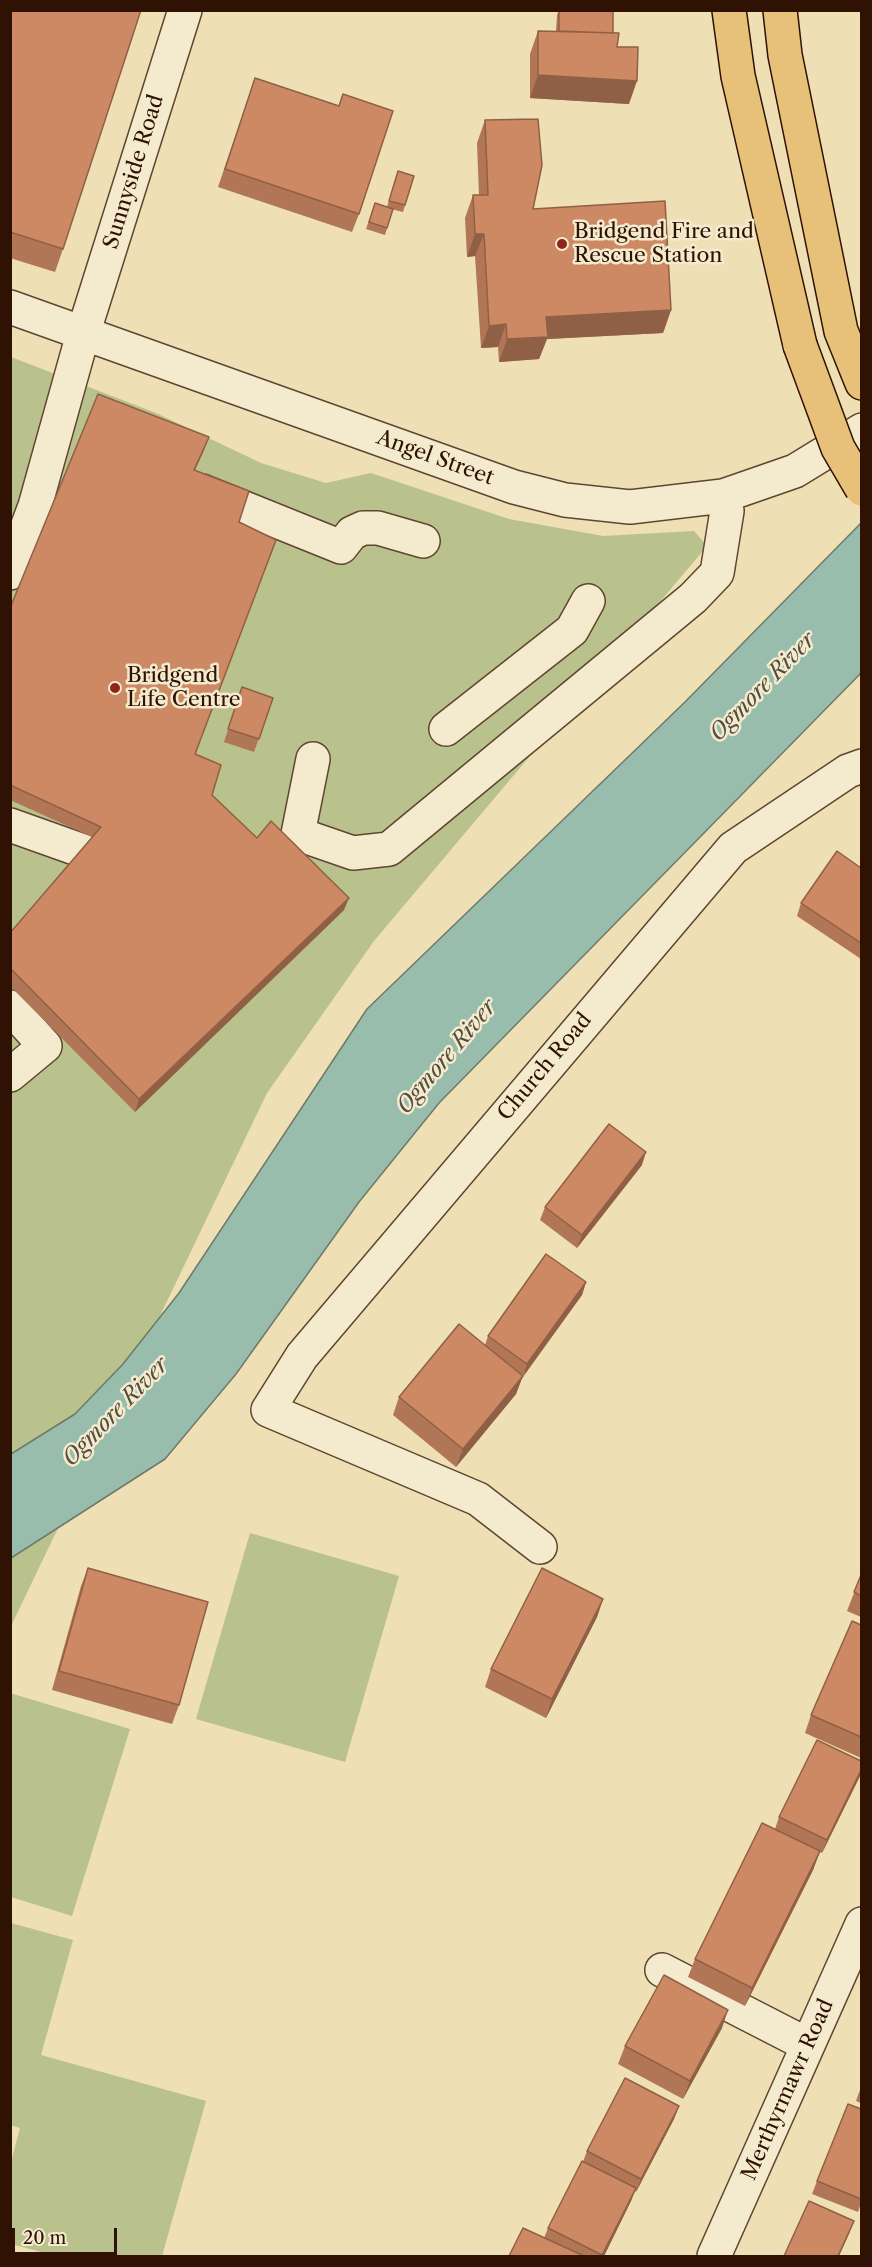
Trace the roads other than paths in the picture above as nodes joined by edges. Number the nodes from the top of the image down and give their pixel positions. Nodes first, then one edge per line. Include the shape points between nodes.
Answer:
1 (185, 10) edge
2 (729, 10) edge
3 (780, 10) edge
4 (10, 307) edge
5 (83, 334) junction
6 (861, 383) edge
7 (861, 430) edge
8 (56, 433) junction
9 (89, 446) edge
10 (177, 481) edge
11 (861, 489) edge
12 (723, 496) junction
13 (423, 542) dead end
14 (10, 573) edge
15 (588, 602) dead end
16 (446, 729) dead end
17 (313, 759) dead end
18 (861, 766) edge
19 (10, 825) edge
20 (86, 852) edge
21 (10, 1007) edge
22 (10, 1075) edge
23 (540, 1547) dead end
24 (861, 1924) edge
25 (662, 1970) dead end
26 (808, 2045) junction
27 (714, 2256) edge

1 - 5 street, Sunnyside Road
2 - 11 main road, bridge via 738,76 800,345 838,448
3 - 6 main road via 785,55 841,331
4 - 5 street, Angel Street
5 - 8 street, Sunnyside Road
5 - 12 street, Angel Street via 514,487 555,498 630,507
7 - 12 street, Angel Street via 795,471
8 - 9 street
8 - 14 street, Sunnyside Road
10 - 13 street via 341,547 352,533 363,528 378,528
12 - 17 street via 727,511 717,573 693,598 389,849 353,853 285,832
15 - 16 street via 572,630
18 - 23 street, Church Road via 732,848 302,1356 268,1410 478,1499
19 - 20 street
21 - 22 street via 45,1046
24 - 26 street, Merthyrmawr Road
25 - 26 street
26 - 27 street, Merthyrmawr Road

